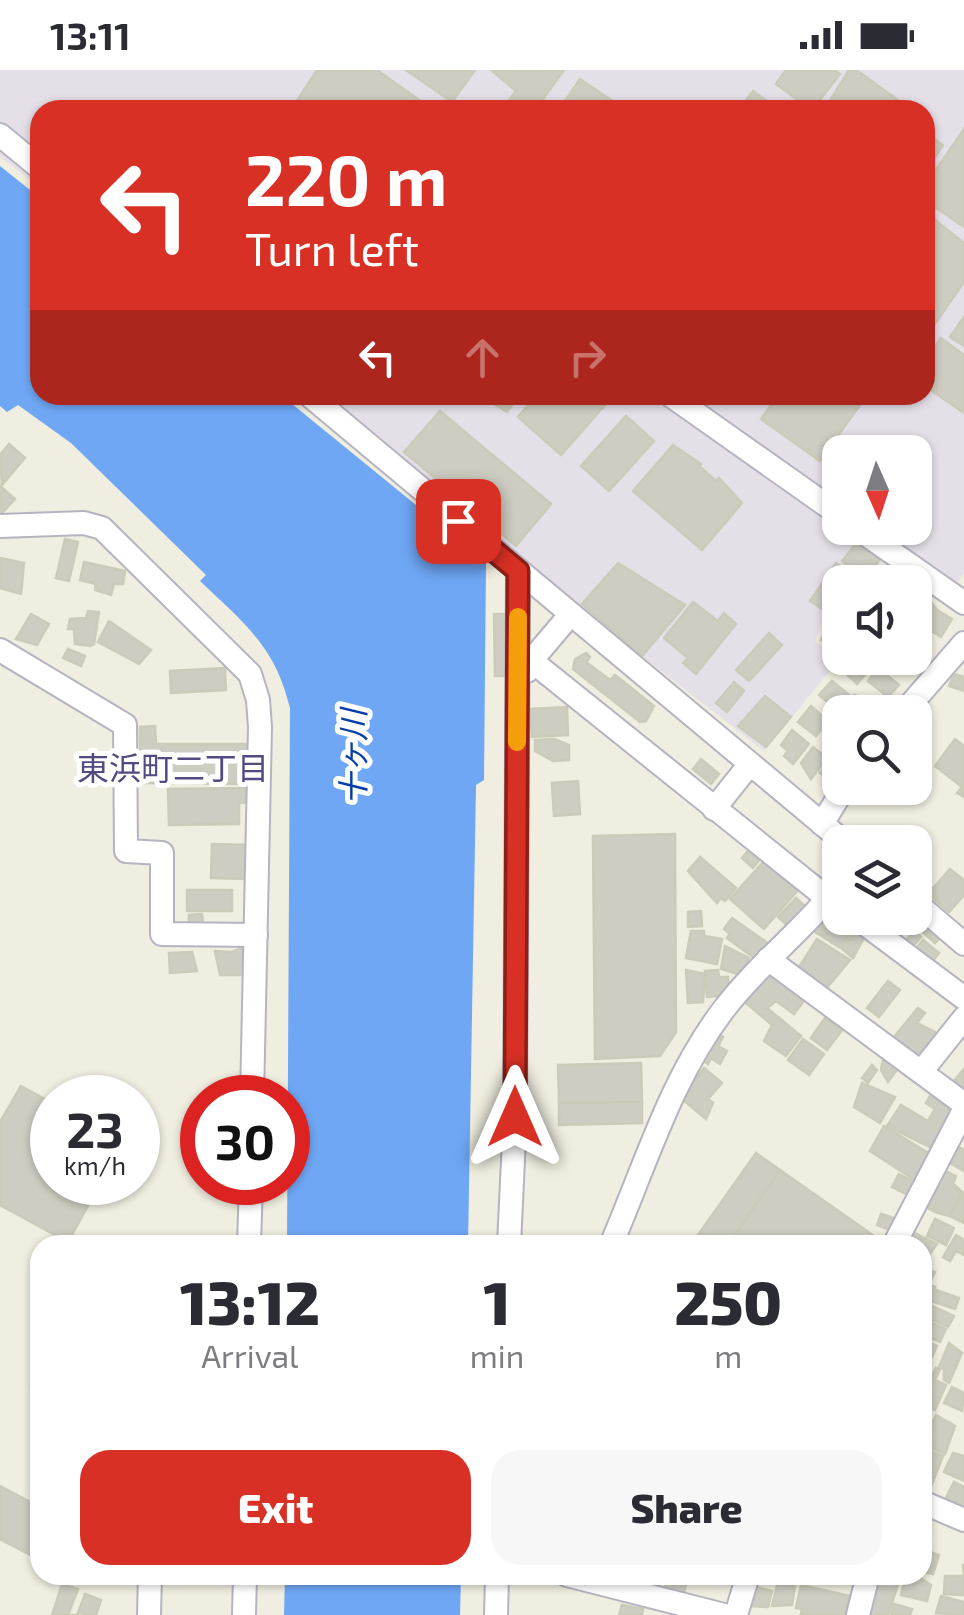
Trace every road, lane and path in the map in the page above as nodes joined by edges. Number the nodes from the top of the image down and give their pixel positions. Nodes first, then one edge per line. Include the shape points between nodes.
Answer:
1 (0, 135) edge
2 (30, 160) edge
3 (321, 405) edge
4 (684, 405) edge
5 (822, 502) edge
6 (0, 526) edge
7 (881, 545) edge
8 (518, 571) junction
9 (964, 603) edge
10 (570, 615) junction
11 (964, 643) edge
12 (0, 650) edge
13 (524, 655) junction
14 (953, 668) edge
15 (923, 695) edge
16 (750, 764) junction
17 (834, 805) edge
18 (714, 809) junction
19 (822, 824) joint
20 (822, 887) edge
21 (822, 910) edge
22 (932, 917) edge
23 (256, 935) junction
24 (879, 935) edge
25 (964, 944) edge
26 (768, 959) junction
27 (964, 998) edge
28 (964, 1018) edge
29 (921, 1072) junction
30 (253, 1075) edge
31 (964, 1107) edge
32 (251, 1205) edge
33 (250, 1235) edge
34 (509, 1235) edge
35 (615, 1235) edge
36 (899, 1235) edge
37 (932, 1506) edge
38 (964, 1520) edge
39 (150, 1585) edge
40 (245, 1585) edge
41 (497, 1585) edge
42 (606, 1585) edge
43 (745, 1585) edge
44 (866, 1585) edge
45 (150, 1615) edge
46 (244, 1615) edge
47 (496, 1615) edge
48 (724, 1615) edge
49 (736, 1615) edge
50 (858, 1615) edge

1 - 2 street
3 - 8 street
4 - 5 street
6 - 23 street via 102,528 250,674 260,728
7 - 9 street
8 - 10 street
8 - 13 street
10 - 13 street
10 - 16 street
11 - 14 street
12 - 23 street via 125,725 126,851 162,853 162,934
13 - 18 street
13 - 34 street
14 - 15 street
16 - 18 street
16 - 19 street
17 - 19 street
18 - 20 street
21 - 26 street
22 - 25 street
23 - 30 street
24 - 27 street
26 - 29 street
26 - 35 street via 724,1009 670,1095
28 - 29 street
29 - 31 street
31 - 36 street
32 - 33 street
37 - 38 street
39 - 45 street
40 - 46 street
41 - 47 street
42 - 48 street
43 - 49 street
44 - 50 street

